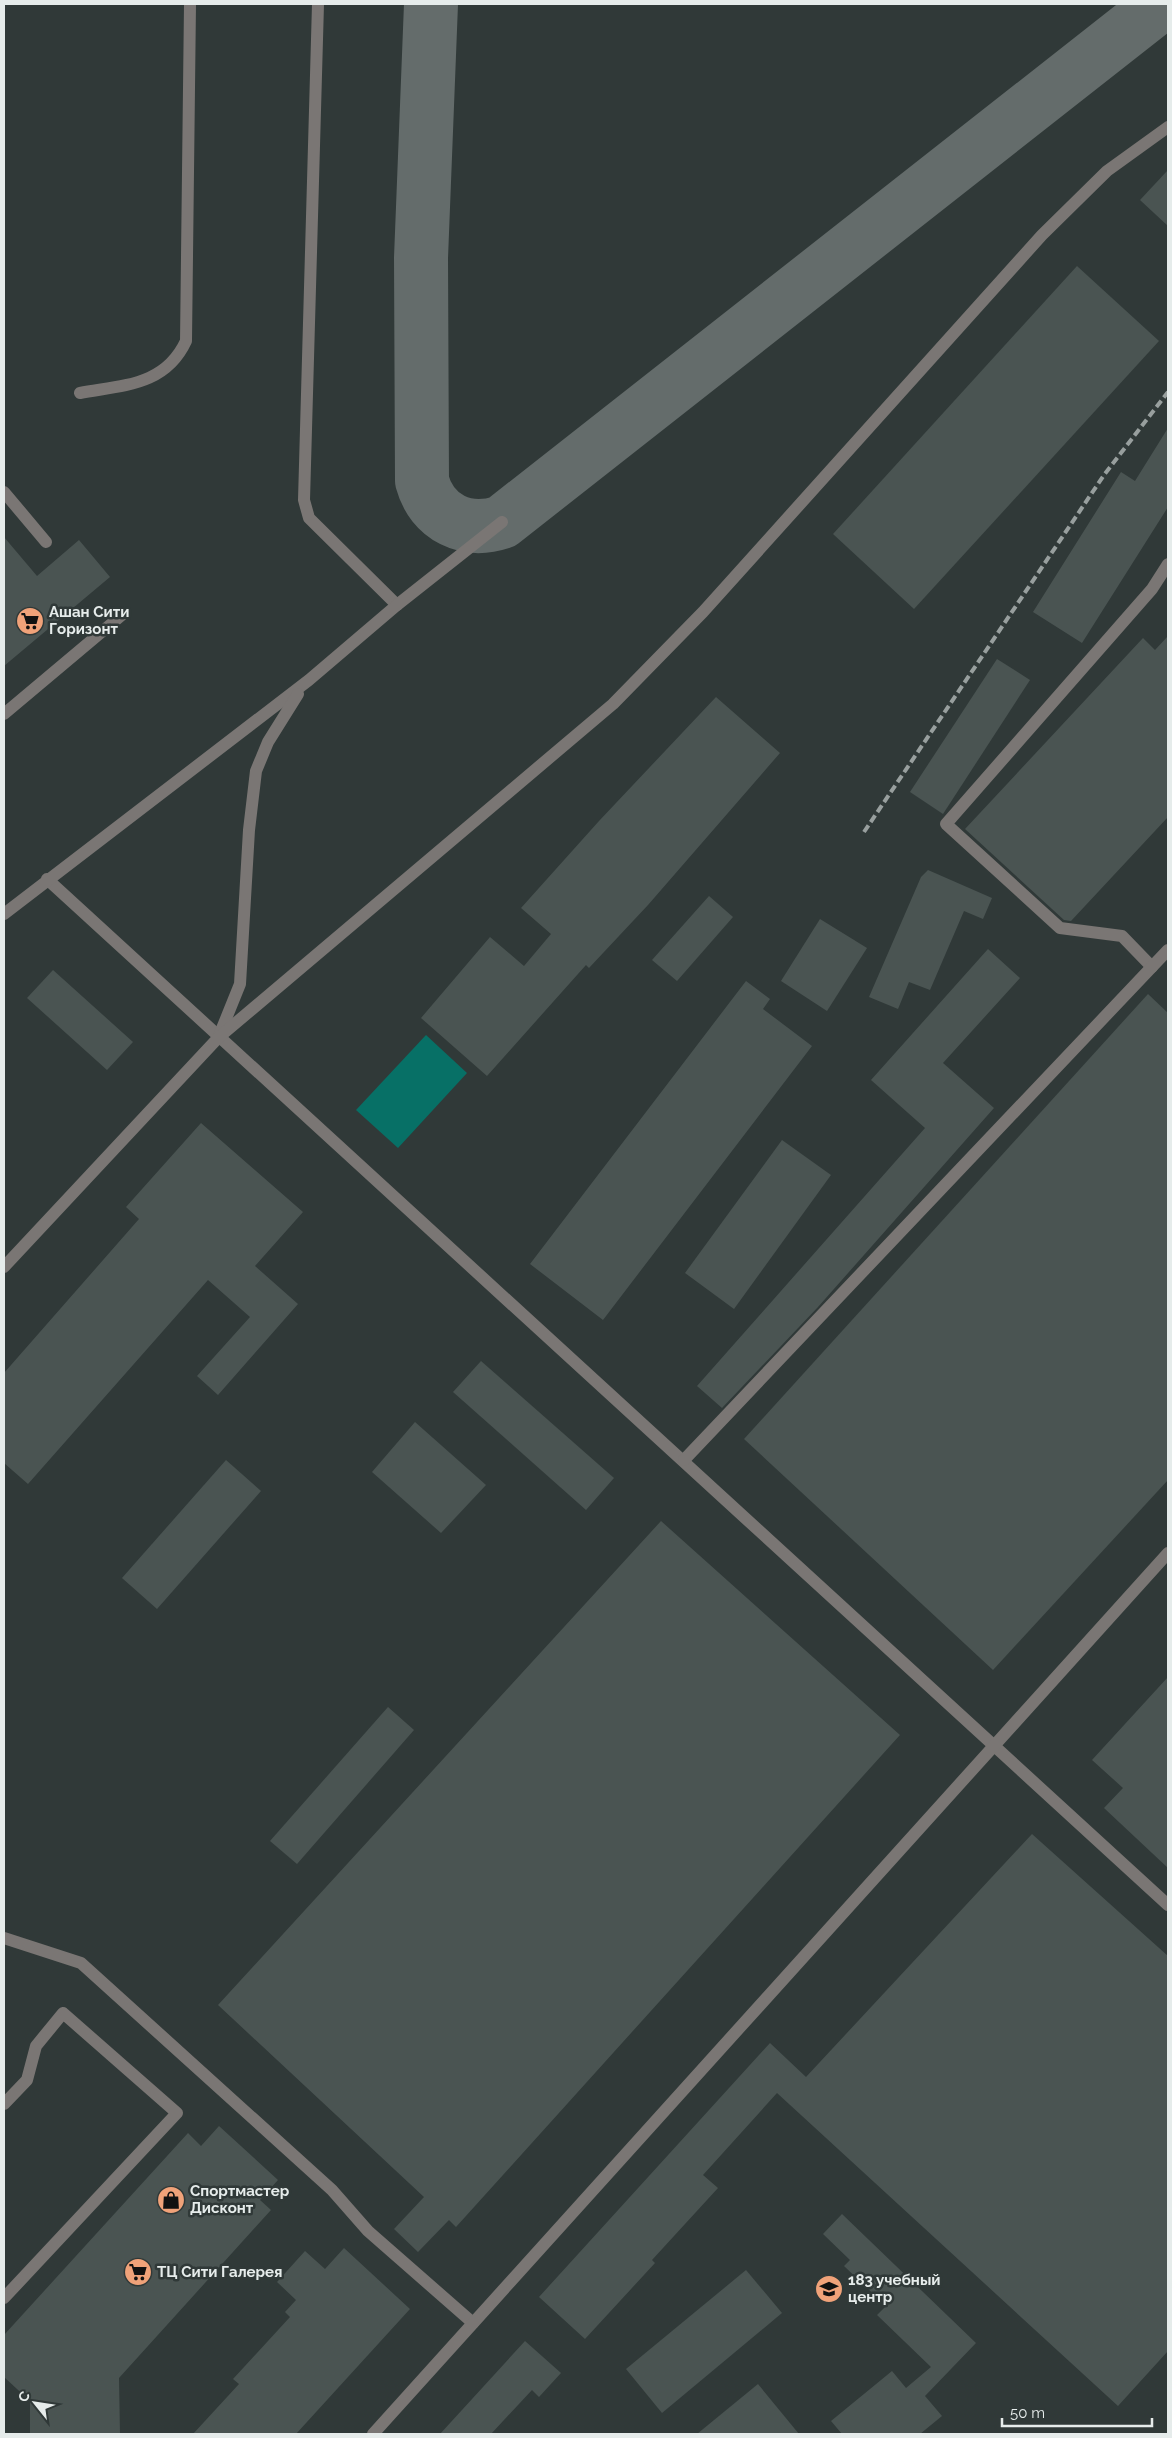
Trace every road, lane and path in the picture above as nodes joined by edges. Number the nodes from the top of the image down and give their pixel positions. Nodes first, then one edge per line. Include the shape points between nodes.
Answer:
1 (190, 4) edge
2 (318, 4) edge
3 (1168, 127) edge
4 (80, 393) dead end
5 (4, 492) edge
6 (502, 522) dead end
7 (46, 542) dead end
8 (1168, 564) edge
9 (397, 605) junction
10 (123, 614) dead end
11 (309, 680) junction
12 (4, 714) edge
13 (46, 879) junction
14 (4, 914) edge
15 (1168, 950) edge
16 (1152, 967) junction
17 (218, 1038) junction
18 (4, 1266) edge
19 (684, 1460) junction
20 (1168, 1553) edge
21 (995, 1746) junction
22 (1168, 1905) edge
23 (4, 1938) edge
24 (4, 2104) edge
25 (4, 2298) edge
26 (473, 2324) junction
27 (373, 2434) edge

1 - 4 lane via 186,341 178,357 166,369 150,377
2 - 9 lane via 304,500 309,518
3 - 17 lane via 1107,171 1042,235 703,612 613,704
5 - 7 lane
6 - 9 lane
8 - 16 lane via 1152,589 946,824 1060,928 1122,936
9 - 11 lane
10 - 12 lane
11 - 13 lane
11 - 17 lane via 288,707 256,771 249,830 240,984
13 - 14 lane
13 - 17 lane
15 - 16 lane
16 - 19 lane
17 - 18 lane
17 - 19 lane
19 - 21 lane
20 - 21 lane
21 - 22 lane
21 - 26 lane
23 - 26 lane via 81,1963 332,2190 368,2231
24 - 25 lane via 27,2080 36,2046 63,2013 178,2113
26 - 27 lane

